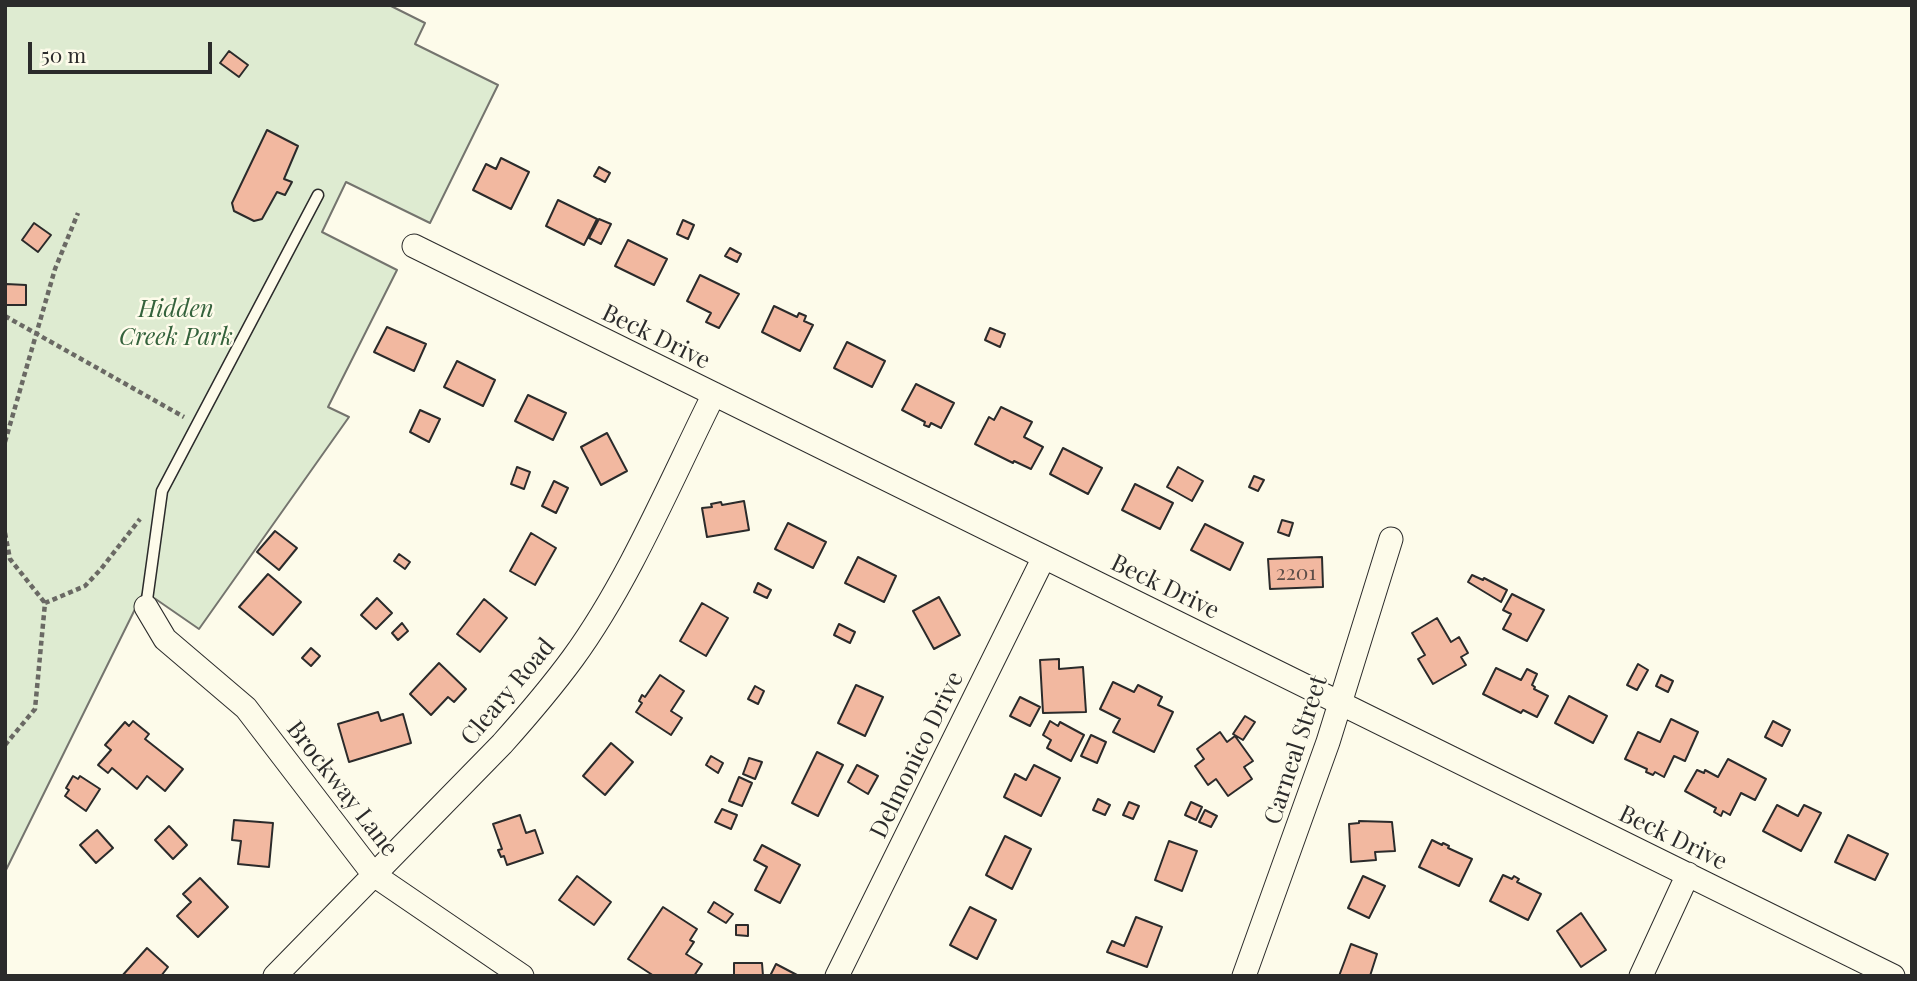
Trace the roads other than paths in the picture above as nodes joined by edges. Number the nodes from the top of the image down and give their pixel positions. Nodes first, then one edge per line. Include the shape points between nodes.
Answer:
1 (318, 195) dead end
2 (414, 246) dead end
3 (714, 394) junction
4 (1391, 539) dead end
5 (1044, 557) junction
6 (146, 607) joint
7 (1340, 702) junction
8 (1688, 874) junction
9 (374, 875) junction
10 (275, 976) edge
11 (522, 976) edge
12 (837, 976) edge
13 (1244, 976) edge
14 (1641, 976) edge
15 (1893, 976) edge

1 - 6 lane via 162,491
2 - 3 street, Beck Drive
3 - 5 street, Beck Drive
3 - 9 street, Cleary Road via 605,610 574,657 502,744
4 - 7 street, Carneal Street
5 - 7 street, Beck Drive
5 - 12 street, Delmonico Drive
6 - 9 street, Brockway Lane via 165,639 246,708
7 - 8 street, Beck Drive
7 - 13 street, Carneal Street
8 - 14 street
8 - 15 street, Beck Drive
9 - 10 street, Cleary Road
9 - 11 street, Brockway Lane

